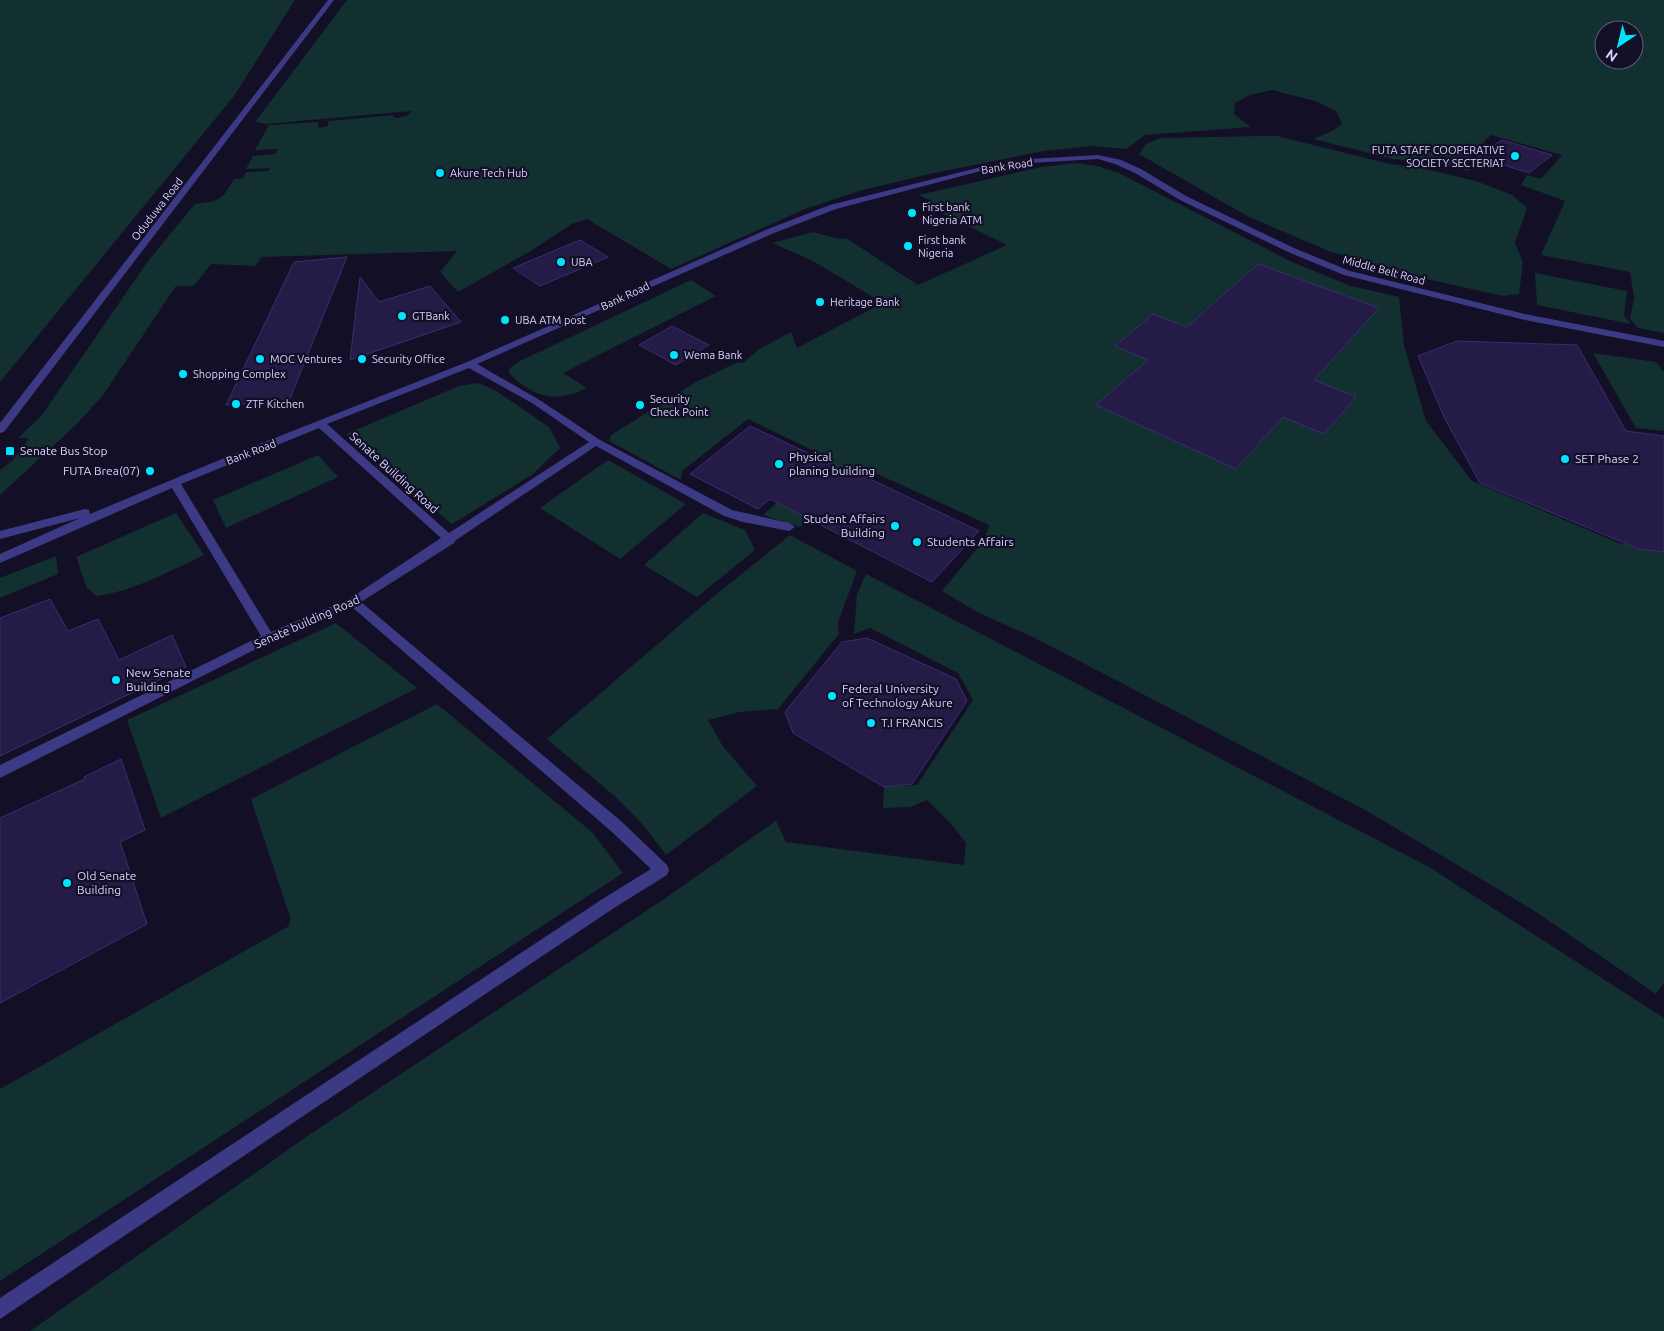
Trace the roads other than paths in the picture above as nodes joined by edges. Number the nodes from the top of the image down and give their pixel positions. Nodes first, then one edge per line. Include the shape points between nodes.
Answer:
1 (331, 0) edge
2 (1058, 158) joint
3 (1664, 344) edge
4 (470, 364) junction
5 (321, 424) junction
6 (0, 430) edge
7 (596, 442) junction
8 (175, 483) junction
9 (789, 527) dead end
10 (0, 535) edge
11 (450, 540) junction
12 (0, 559) edge
13 (354, 602) junction
14 (268, 638) junction
15 (0, 772) edge
16 (0, 1309) edge

1 - 6 street, Oduduwa Road
2 - 3 street, Middle Belt Road via 1098,156 1118,162 1183,198 1347,273 1525,317
2 - 4 street, Bank Road via 980,169 833,207 771,230
4 - 5 street, Bank Road
4 - 7 street via 535,401
5 - 8 street, Bank Road
5 - 11 street, Senate Building Road
7 - 9 street via 728,514 744,520
7 - 11 street, Senate building Road
8 - 10 street, Bank Road via 65,519
8 - 12 street, Bank Road
8 - 14 street
11 - 13 street, Senate building Road
13 - 14 street, Senate building Road
13 - 16 street via 617,827 662,870 576,924
14 - 15 street, Senate building Road

